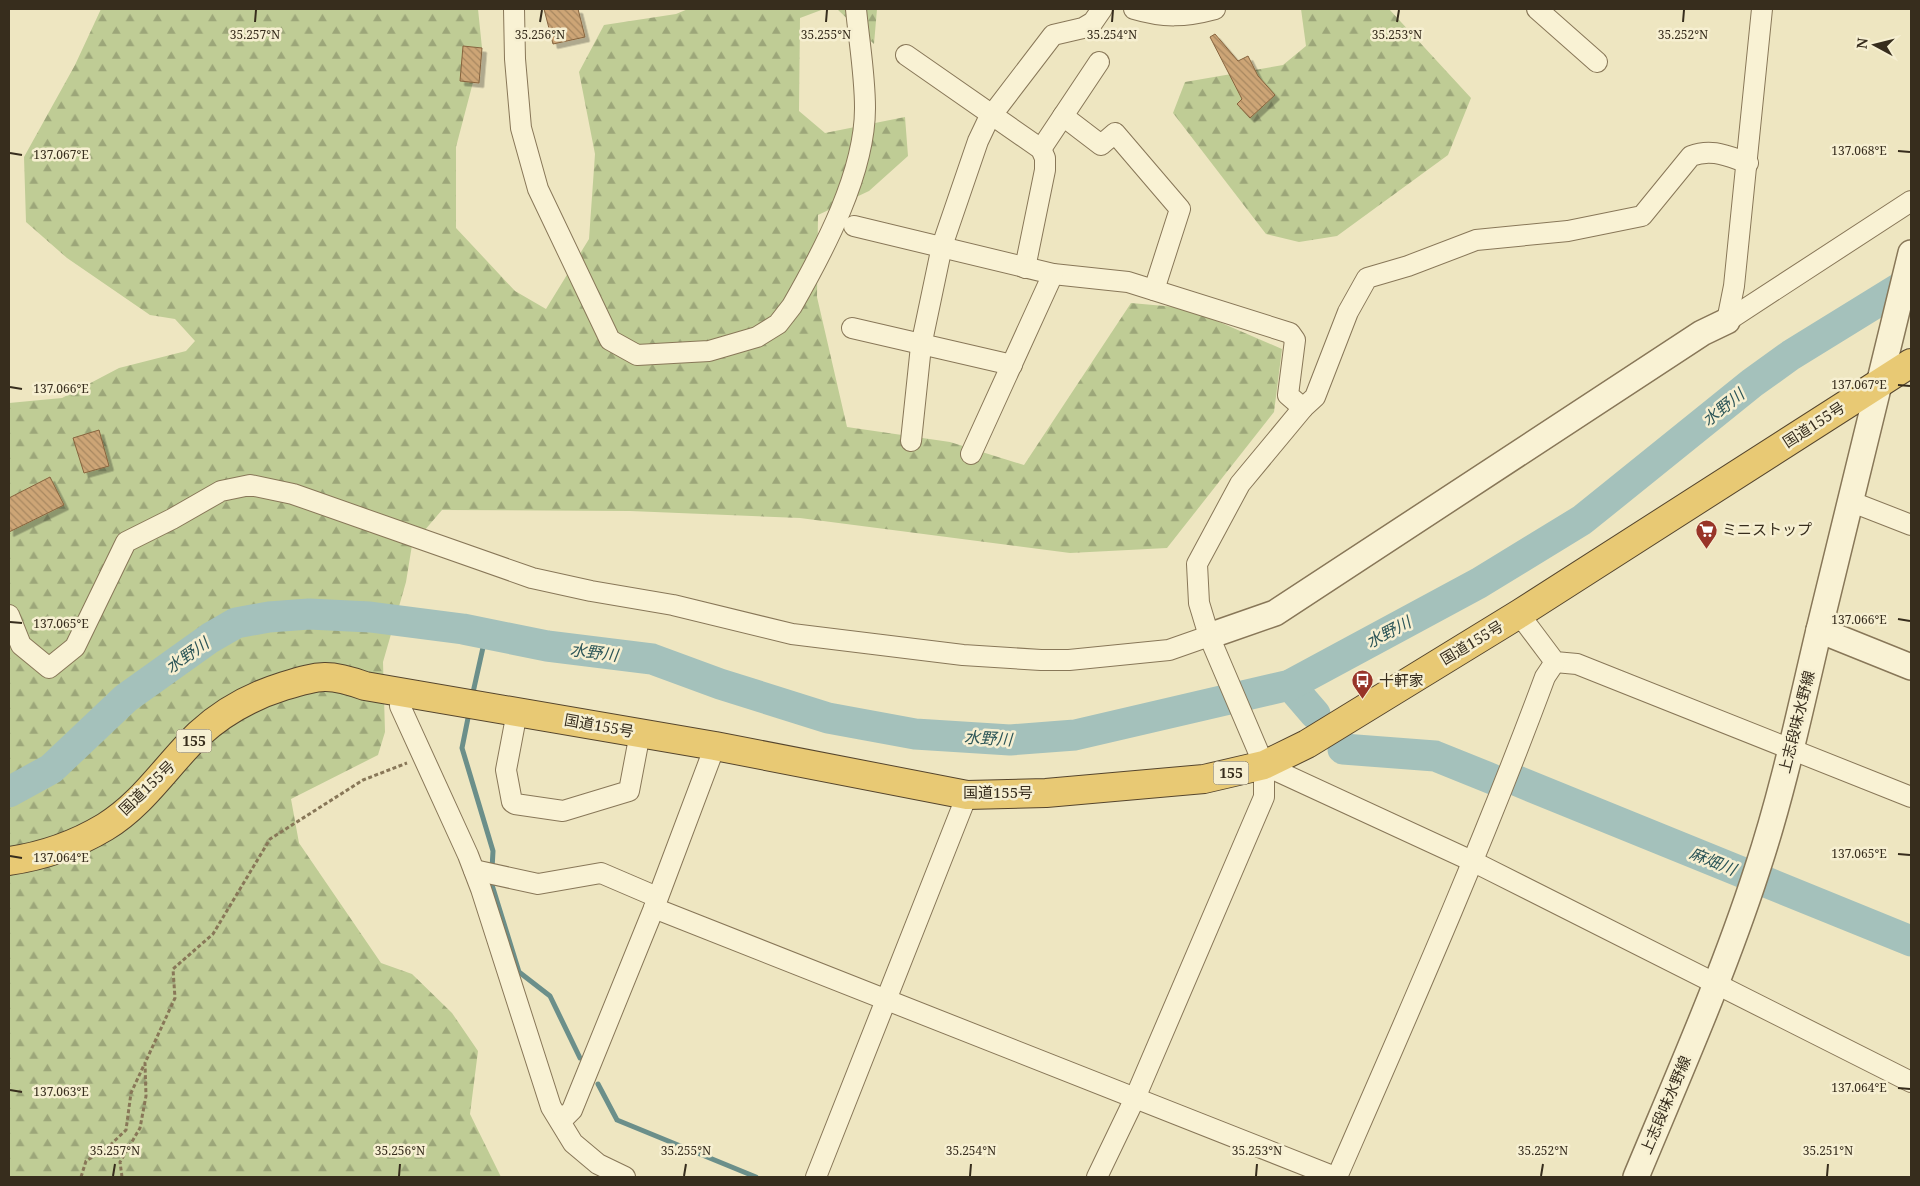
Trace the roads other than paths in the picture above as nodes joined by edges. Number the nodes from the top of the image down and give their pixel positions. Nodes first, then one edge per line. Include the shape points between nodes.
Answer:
1 (514, 9) edge
2 (856, 9) edge
3 (1102, 9) edge
4 (1134, 9) edge
5 (1215, 9) edge
6 (1537, 9) edge
7 (1762, 9) edge
8 (906, 55) dead end
9 (1099, 62) dead end
10 (1597, 62) dead end
11 (992, 115) junction
12 (1063, 116) junction
13 (1041, 149) junction
14 (1748, 163) junction
15 (1911, 201) edge
16 (854, 226) dead end
17 (942, 246) junction
18 (1911, 253) edge
19 (1025, 268) junction
20 (1053, 274) junction
21 (1154, 290) junction
22 (1727, 321) junction
23 (852, 328) dead end
24 (922, 344) junction
25 (1899, 358) edge
26 (1012, 365) junction
27 (1877, 385) junction
28 (1303, 408) junction
29 (911, 441) dead end
30 (971, 454) dead end
31 (1852, 502) junction
32 (1911, 525) edge
33 (1519, 614) junction
34 (9, 615) edge
35 (1819, 630) junction
36 (1209, 636) junction
37 (1555, 662) junction
38 (1911, 667) edge
39 (401, 691) junction
40 (517, 712) junction
41 (640, 733) junction
42 (715, 746) junction
43 (1792, 749) junction
44 (1260, 756) junction
45 (967, 795) junction
46 (1911, 797) edge
47 (9, 861) edge
48 (1474, 862) junction
49 (474, 870) junction
50 (656, 902) junction
51 (1717, 982) junction
52 (888, 1000) junction
53 (1911, 1082) edge
54 (1135, 1098) junction
55 (561, 1122) junction
56 (625, 1177) edge
57 (816, 1177) edge
58 (1097, 1177) edge
59 (1336, 1177) edge
60 (1636, 1177) edge

1 - 2 street via 521,128 538,189 610,340 637,355 709,351 757,338 778,324 792,306 853,182 861,150 865,108
3 - 11 street via 1093,22 1083,28 1054,35
4 - 5 street via 1150,14 1186,16
6 - 10 street
7 - 14 street
8 - 11 street
9 - 12 street
11 - 13 street
11 - 17 street via 978,141
12 - 13 street
12 - 21 street via 1101,145 1114,133 1180,209
13 - 19 street via 1045,170
14 - 22 street
14 - 28 street via 1709,151 1700,152 1691,156 1642,216 1568,231 1476,240 1368,278 1348,312 1316,397
15 - 22 street
16 - 17 street
17 - 19 street
17 - 24 street
18 - 25 street
19 - 20 street
20 - 21 street via 1115,279
20 - 26 street
21 - 28 street via 1290,333 1295,340 1288,395
22 - 36 street via 1702,333 1275,613
23 - 24 street
24 - 26 street
24 - 29 street
25 - 27 highway, 国道155号 / 155
26 - 30 street
27 - 31 street, 上志段味水野線
27 - 33 highway, 国道155号 / 155
28 - 36 street via 1240,484 1197,564 1198,603
31 - 32 street
31 - 35 street, 上志段味水野線
33 - 37 street
33 - 44 highway, 国道155号 / 155 via 1307,744
34 - 36 street via 21,645 50,668 75,647 126,542 221,491 250,485 292,494 532,578 673,605 792,634 963,655 1041,660 1169,650
35 - 38 street
35 - 43 street, 上志段味水野線
36 - 44 street
37 - 43 street via 1577,664
37 - 48 street via 1545,677
39 - 40 highway, 国道155号 / 155
39 - 47 highway, 国道155号 / 155 via 365,686 332,676 308,679 256,696 239,704 200,734 154,786 106,827 70,845 32,858
39 - 49 street via 400,706
40 - 41 highway, 国道155号 / 155
40 - 41 street via 506,770 515,804 563,811 629,790
41 - 42 highway, 国道155号 / 155
42 - 45 highway, 国道155号 / 155
42 - 50 street
43 - 46 street
43 - 51 street, 上志段味水野線 via 1754,879
44 - 45 highway, 国道155号 / 155 via 1204,779 1046,793
44 - 48 street
44 - 54 street via 1264,797
45 - 52 street
48 - 51 street
48 - 59 street
49 - 50 street via 538,884 601,873
49 - 55 street via 551,1107
50 - 52 street
50 - 55 street via 572,1110
51 - 53 street
51 - 60 street, 上志段味水野線
52 - 54 street
52 - 57 street
54 - 58 street
54 - 59 street
55 - 56 street via 574,1143 598,1164

